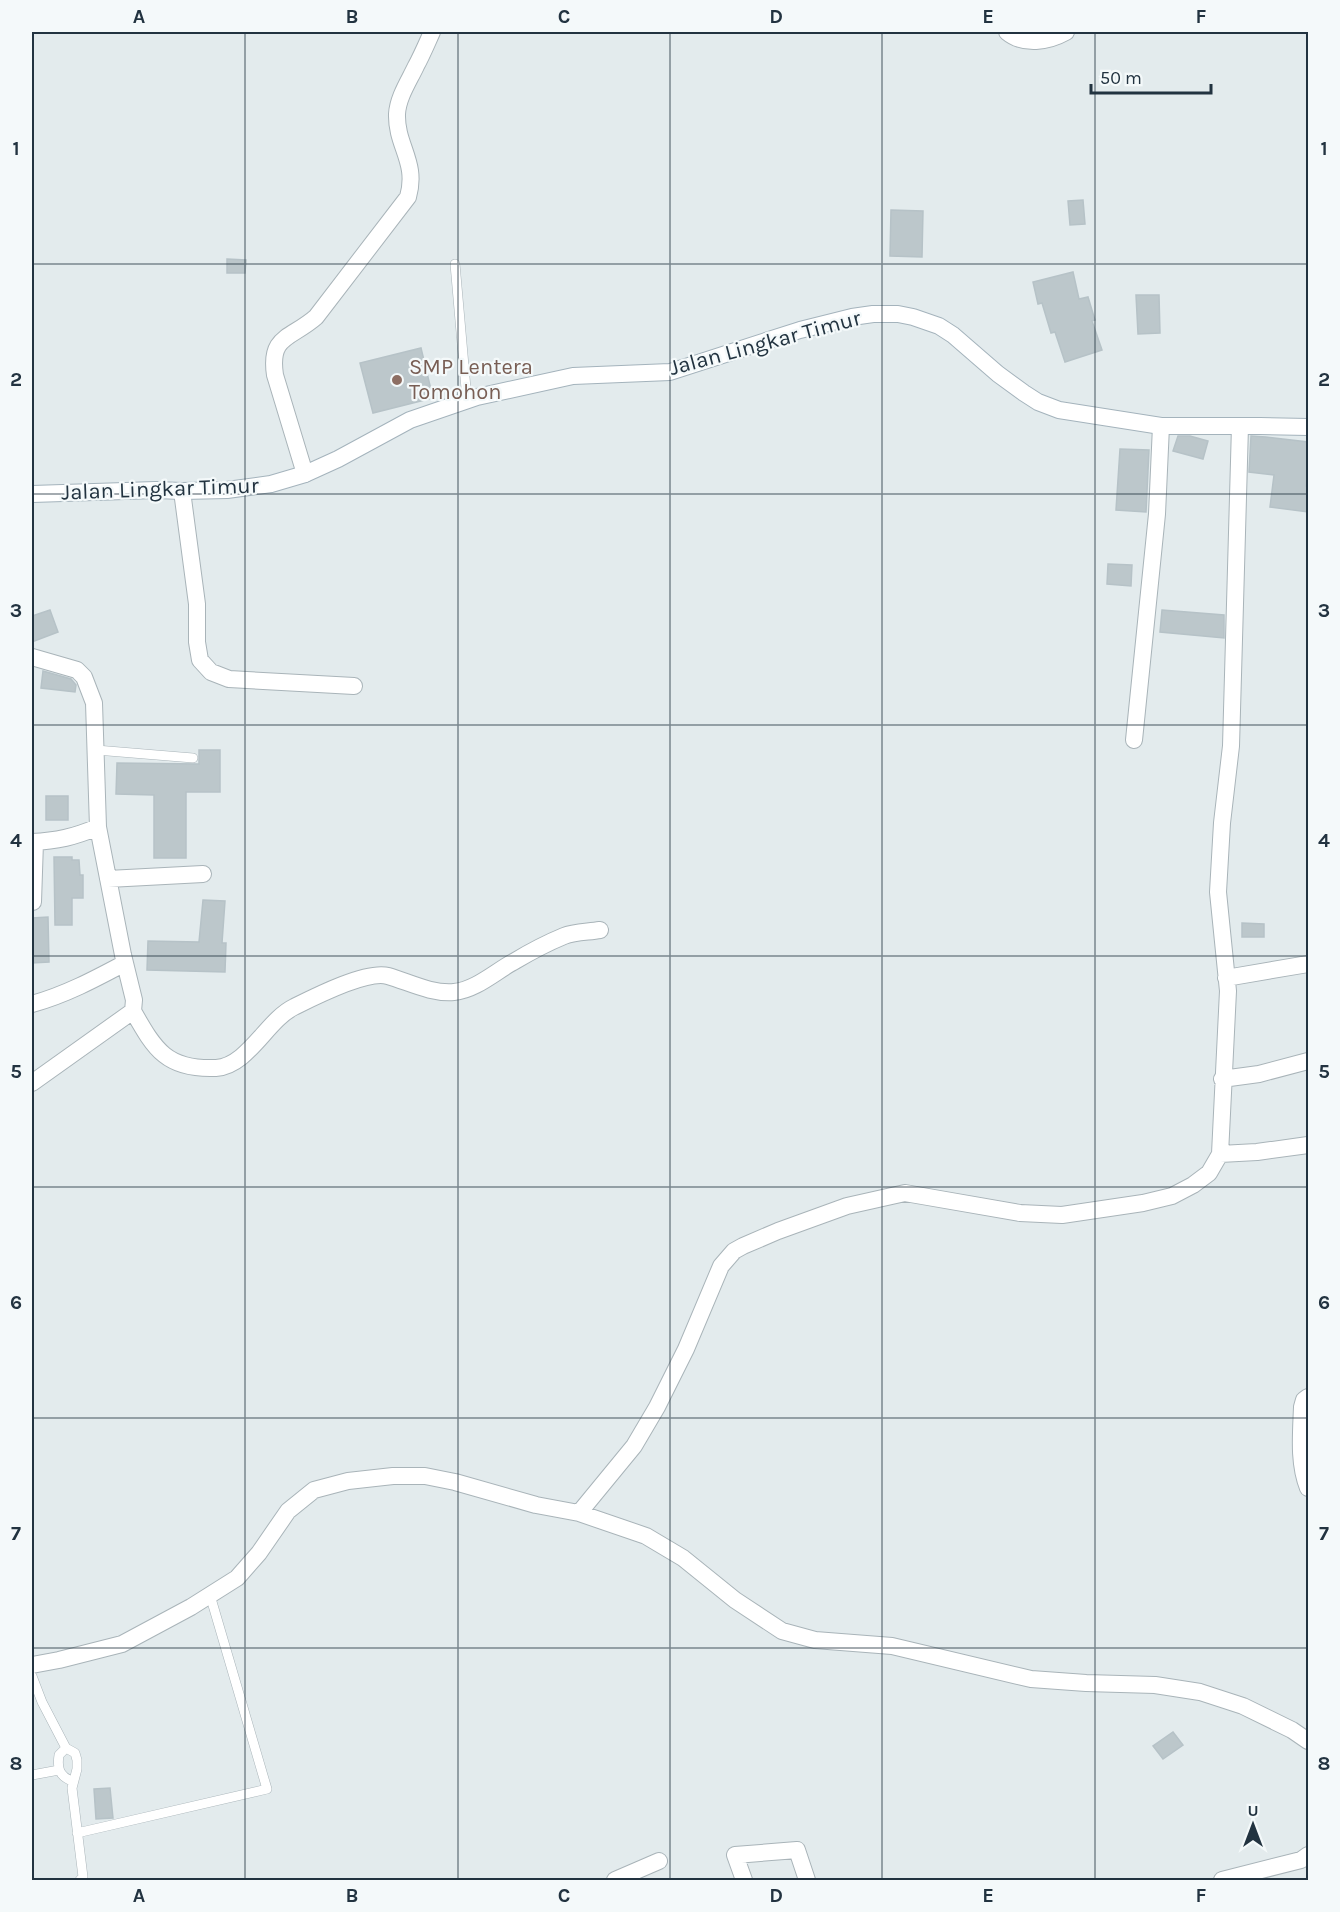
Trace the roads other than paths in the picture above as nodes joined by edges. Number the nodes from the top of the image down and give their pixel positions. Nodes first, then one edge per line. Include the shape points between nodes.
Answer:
1 (432, 32) edge
2 (1007, 32) edge
3 (1066, 32) edge
4 (455, 264) dead end
5 (467, 400) junction
6 (1161, 426) junction
7 (1240, 426) junction
8 (1308, 427) edge
9 (305, 474) junction
10 (182, 491) junction
11 (32, 494) edge
12 (32, 657) edge
13 (354, 686) dead end
14 (1134, 740) dead end
15 (96, 750) junction
16 (193, 758) dead end
17 (98, 827) junction
18 (33, 842) edge
19 (203, 874) dead end
20 (108, 879) junction
21 (33, 902) edge
22 (600, 930) dead end
23 (125, 963) junction
24 (1308, 964) edge
25 (1226, 978) junction
26 (32, 1005) edge
27 (133, 1011) junction
28 (1308, 1061) edge
29 (1222, 1079) junction
30 (32, 1083) edge
31 (1308, 1145) edge
32 (1220, 1154) junction
33 (1308, 1397) edge
34 (1308, 1488) edge
35 (579, 1513) junction
36 (210, 1595) junction
37 (32, 1665) edge
38 (32, 1676) edge
39 (1308, 1741) edge
40 (66, 1748) junction
41 (59, 1770) junction
42 (32, 1775) edge
43 (72, 1781) junction
44 (77, 1833) junction
45 (1308, 1855) edge
46 (659, 1862) dead end
47 (80, 1881) edge
48 (615, 1881) edge
49 (744, 1881) edge
50 (807, 1881) edge
51 (1222, 1881) edge

1 - 9 street via 406,85 397,114 400,140 411,171 408,197 316,317 275,350 275,375
2 - 3 street via 1015,38 1037,41
4 - 5 lane
5 - 6 street, Jalan Lingkar Timur via 573,376 670,372 800,330 852,317 898,314 939,326 954,335 998,375 1038,402 1059,410
5 - 9 street, Jalan Lingkar Timur via 410,420
6 - 7 street, Jalan Lingkar Timur
6 - 14 street via 1157,514
7 - 8 street, Jalan Lingkar Timur
7 - 25 street via 1231,746 1218,892
9 - 10 street, Jalan Lingkar Timur via 271,484
10 - 11 street, Jalan Lingkar Timur
10 - 13 street via 200,660 211,672 229,679
12 - 15 street via 81,672 94,703
15 - 16 lane
15 - 17 street
17 - 18 street via 72,837
17 - 20 street
18 - 21 street
19 - 20 street
20 - 23 street
22 - 27 street via 565,936 477,984 454,992 415,986 386,975 340,986 287,1010 250,1049 220,1068 196,1068 169,1060
23 - 26 street
23 - 27 street
24 - 25 street
25 - 29 street
27 - 30 street
28 - 29 street
29 - 32 street
31 - 32 street
32 - 35 street via 1209,1173 1193,1185 1172,1196 1143,1203 1062,1215 1020,1213 905,1193 847,1206 734,1251 722,1266 686,1349 634,1446
33 - 34 street via 1302,1407 1300,1450
35 - 36 street via 424,1476 348,1481 314,1490 288,1510 237,1578
35 - 39 street via 646,1536 683,1558 782,1631 815,1641 892,1646 1031,1679 1155,1685 1200,1692 1243,1706
36 - 37 street via 122,1644
36 - 44 lane via 267,1790
38 - 40 lane
40 - 41 lane via 59,1755
40 - 43 lane via 77,1760
41 - 42 lane
41 - 43 lane
43 - 44 lane
44 - 47 lane via 83,1877
45 - 51 street
46 - 48 street
49 - 50 street via 735,1855 797,1850

